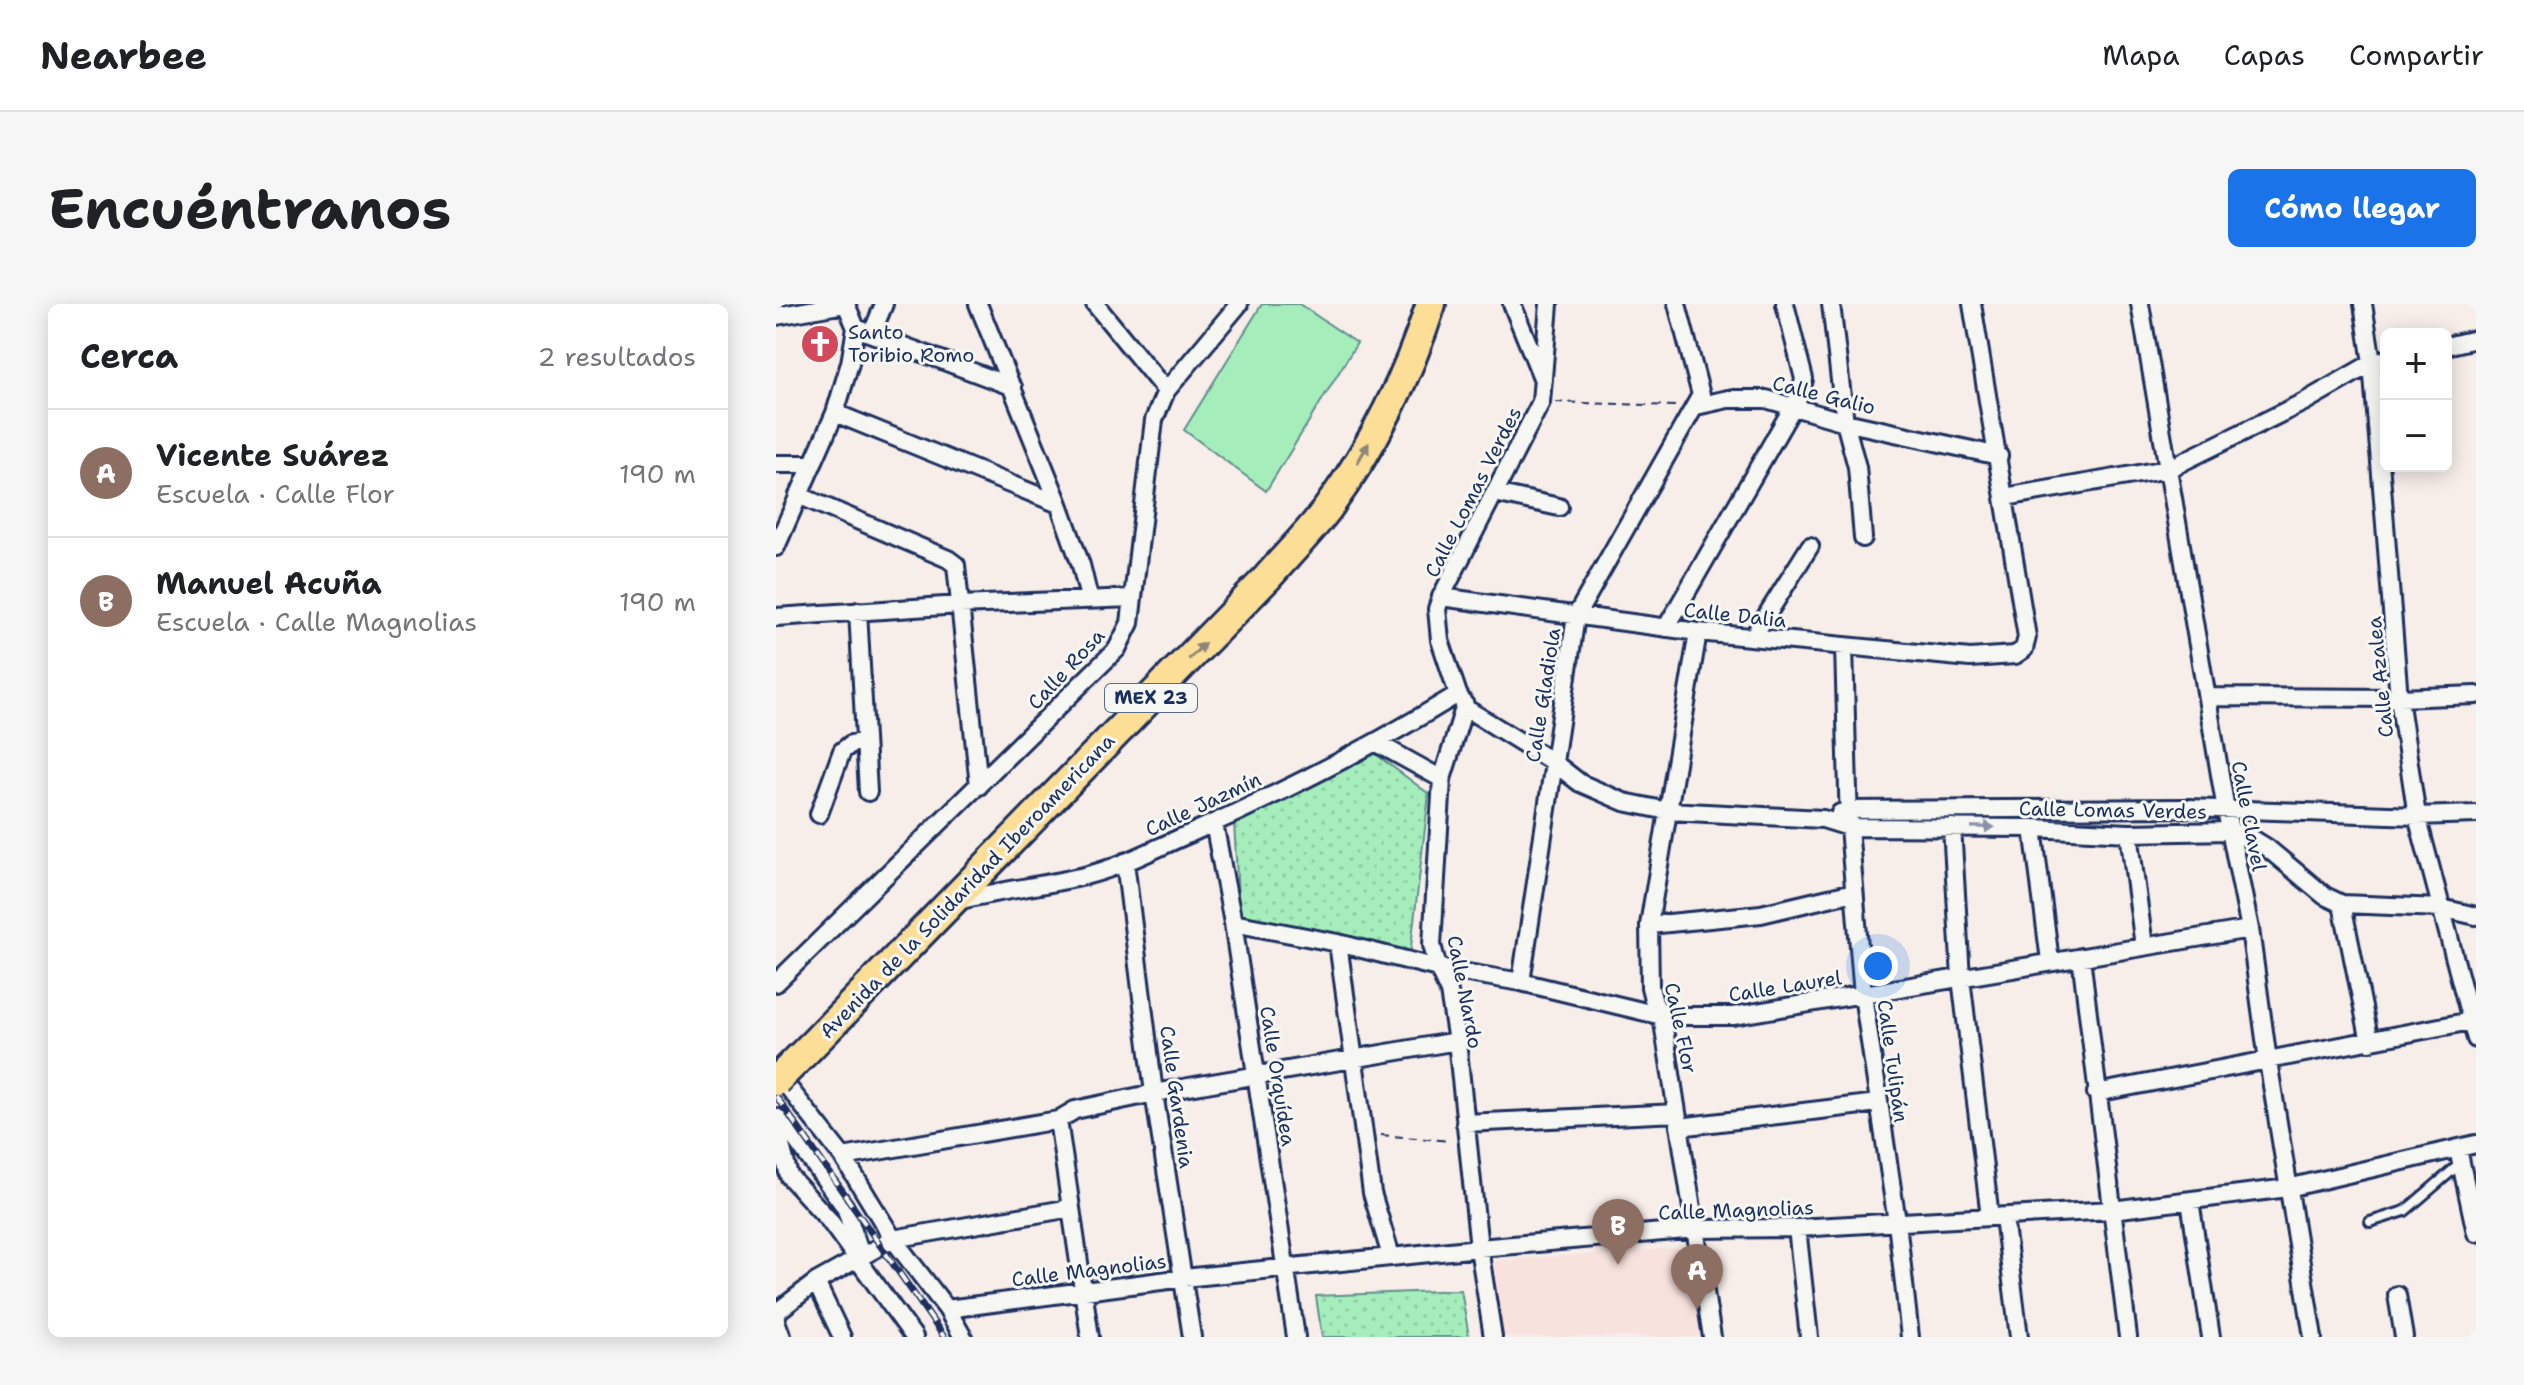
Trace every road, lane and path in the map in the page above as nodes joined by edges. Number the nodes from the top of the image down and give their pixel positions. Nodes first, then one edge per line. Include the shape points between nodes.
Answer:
1 (846, 304) edge
2 (884, 304) edge
3 (978, 304) edge
4 (1095, 304) edge
5 (1431, 304) edge
6 (1512, 304) edge
7 (1677, 304) edge
8 (1785, 304) edge
9 (1831, 304) edge
10 (1972, 304) edge
11 (2140, 304) edge
12 (2363, 304) edge
13 (1236, 305) edge
14 (1551, 305) edge
15 (776, 316) edge
16 (864, 330) junction
17 (2476, 339) edge
18 (2452, 345) edge
19 (2379, 361) edge
20 (1544, 384) junction
21 (1013, 387) junction
22 (1166, 391) junction
23 (1541, 402) junction
24 (1696, 406) junction
25 (1796, 406) junction
26 (835, 413) junction
27 (1845, 422) junction
28 (1999, 456) junction
29 (776, 464) edge
30 (813, 464) junction
31 (2168, 469) junction
32 (1495, 493) junction
33 (798, 495) junction
34 (2005, 497) junction
35 (1059, 504) junction
36 (1559, 507) dead end
37 (1863, 538) dead end
38 (777, 541) edge
39 (1810, 546) dead end
40 (1441, 597) junction
41 (1089, 598) junction
42 (1132, 598) junction
43 (960, 605) junction
44 (858, 611) junction
45 (1576, 616) junction
46 (776, 617) edge
47 (1666, 628) junction
48 (1698, 632) junction
49 (1753, 637) junction
50 (1844, 646) junction
51 (2476, 695) edge
52 (2207, 697) junction
53 (2399, 698) junction
54 (1461, 700) junction
55 (865, 741) junction
56 (1377, 743) junction
57 (1553, 762) junction
58 (1442, 779) junction
59 (979, 786) junction
60 (868, 792) dead end
61 (2226, 810) junction
62 (1668, 811) junction
63 (819, 814) dead end
64 (2476, 814) edge
65 (2417, 816) junction
66 (1848, 819) junction
67 (1214, 823) junction
68 (1952, 827) junction
69 (2033, 828) junction
70 (2230, 831) junction
71 (2129, 833) junction
72 (1125, 862) junction
73 (1854, 892) junction
74 (948, 903) junction
75 (2342, 904) junction
76 (2441, 908) junction
77 (2476, 916) edge
78 (1233, 923) junction
79 (1649, 925) junction
80 (2250, 929) junction
81 (1338, 943) junction
82 (2144, 946) junction
83 (2081, 957) junction
84 (2050, 961) junction
85 (1438, 968) junction
86 (1961, 978) junction
87 (1521, 982) junction
88 (776, 983) edge
89 (1863, 995) junction
90 (1662, 1016) junction
91 (2473, 1021) edge
92 (2476, 1039) edge
93 (1457, 1041) junction
94 (2370, 1042) junction
95 (1353, 1061) junction
96 (2268, 1061) junction
97 (776, 1072) edge
98 (1257, 1075) junction
99 (776, 1081) edge
100 (1154, 1093) junction
101 (2096, 1093) junction
102 (1878, 1103) junction
103 (776, 1117) edge
104 (1058, 1120) junction
105 (1678, 1120) junction
106 (1465, 1123) junction
107 (776, 1126) edge
108 (1365, 1134) junction
109 (1467, 1142) junction
110 (2476, 1144) edge
111 (2459, 1156) junction
112 (843, 1157) junction
113 (782, 1180) edge
114 (2288, 1188) junction
115 (2190, 1201) junction
116 (1071, 1208) junction
117 (2112, 1210) junction
118 (1997, 1217) junction
119 (1897, 1222) junction
120 (2370, 1222) dead end
121 (1797, 1228) junction
122 (1697, 1229) junction
123 (2476, 1233) edge
124 (893, 1239) junction
125 (1479, 1248) junction
126 (1391, 1256) junction
127 (859, 1259) junction
128 (1285, 1267) junction
129 (1184, 1278) junction
130 (816, 1282) junction
131 (1084, 1292) junction
132 (2397, 1295) dead end
133 (947, 1309) junction
134 (782, 1337) edge
135 (842, 1337) edge
136 (914, 1337) edge
137 (963, 1337) edge
138 (1090, 1337) edge
139 (1192, 1337) edge
140 (1296, 1337) edge
141 (1493, 1337) edge
142 (1712, 1337) edge
143 (1809, 1337) edge
144 (1910, 1337) edge
145 (2019, 1337) edge
146 (2128, 1337) edge
147 (2211, 1337) edge
148 (2313, 1337) edge
149 (2404, 1337) edge

1 - 15 street
1 - 16 street
2 - 16 street
3 - 21 street
4 - 22 street
74 -> 5 highway, Avenida de la Solidaridad Iberoamericana / MEX 23 via 1246,600 1327,509 1383,418
6 - 20 street
7 - 24 street via 1701,395
8 - 25 street via 1804,379
9 - 27 street
10 - 28 street
11 - 31 street, Calle Clavel
12 - 19 street, Calle Azalea
13 - 22 street, Calle Rosa
14 - 20 street, Calle Lomas Verdes
16 - 21 street
16 - 26 street
17 - 18 street
19 - 31 street
19 - 53 street, Calle Azalea
20 - 23 street, Calle Lomas Verdes
21 - 35 street
22 - 42 street, Calle Rosa via 1154,420
23 - 24 path
23 - 32 street, Calle Lomas Verdes
24 - 25 street, Calle Galio via 1741,399
24 - 45 street, Calle Gladiola
25 - 27 street, Calle Galio
25 - 47 street
26 - 30 street
26 - 35 street
27 - 28 street, Calle Galio
27 - 37 street via 1857,467
28 - 34 street
29 - 30 street
30 - 33 street
31 - 34 street
31 - 52 street, Calle Clavel
32 - 36 street
32 - 40 street, Calle Lomas Verdes
33 - 38 street
33 - 43 street via 948,559 956,565
34 - 50 street, Calle Dalia via 2027,637 2024,649 2015,655 1970,658
35 - 41 street
39 - 49 street
40 - 45 street, Calle Dalia
40 - 54 street, Calle Lomas Verdes via 1437,625
41 - 42 street
41 - 43 street
42 - 59 street, Calle Rosa via 1130,623 1117,649
43 - 44 street
43 - 59 street
44 - 46 street
44 - 55 street
45 - 47 street, Calle Dalia
45 - 57 street, Calle Gladiola
47 - 48 street, Calle Dalia
48 - 49 street, Calle Dalia
48 - 62 street, Calle Flor
49 - 50 street, Calle Dalia
50 - 66 street, Calle Tulipán
51 - 53 street
52 - 53 street
52 - 61 street, Calle Clavel
53 - 65 street, Calle Azalea
54 - 56 street, Calle Jazmín
54 - 57 street, Calle Lomas Verdes
54 - 58 street, Calle Nardo
55 - 60 street
55 - 63 street via 842,751
56 - 58 street
56 - 67 street, Calle Jazmín
57 - 62 street, Calle Lomas Verdes via 1580,783 1624,802
57 - 87 street, Calle Gladiola
58 - 85 street, Calle Nardo via 1432,945
59 - 88 street, Calle Rosa
61 - 65 street, Calle Lomas Verdes
61 - 66 street, Calle Lomas Verdes
61 - 70 street, Calle Clavel
62 - 66 street, Calle Lomas Verdes
62 - 79 street, Calle Flor
64 - 65 street, Calle Lomas Verdes
65 - 76 street, Calle Azalea
66 - 68 street, Calle Lomas Verdes
66 - 73 street, Calle Tulipán
67 - 72 street, Calle Jazmín
67 - 78 street, Calle Orquídea
68 -> 69 street, Calle Lomas Verdes
68 - 86 street
69 - 71 street, Calle Lomas Verdes
69 - 84 street
70 - 71 street, Calle Lomas Verdes
70 - 75 street, Calle Lomas Verdes via 2266,847
70 - 80 street, Calle Clavel
71 - 82 street
72 - 74 street, Calle Jazmín via 1089,875
72 - 100 street, Calle Gardenia
73 - 79 street via 1761,914
73 - 89 street, Calle Tulipán
74 - 99 highway, Avenida de la Solidaridad Iberoamericana / MEX 23, bridge
75 - 76 street
75 - 94 street
76 - 77 street
76 - 91 street, Calle Azalea
78 - 81 street, Calle Laurel
78 - 98 street, Calle Orquídea
79 - 90 street, Calle Flor via 1650,987
80 - 82 street, Calle Laurel
80 - 96 street, Calle Clavel
81 - 85 street, Calle Laurel
81 - 95 street
82 - 83 street, Calle Laurel
83 - 84 street, Calle Laurel
83 - 101 street
84 - 86 street, Calle Laurel
85 - 87 street, Calle Laurel
85 - 93 street, Calle Nardo via 1449,992
86 - 89 street, Calle Laurel
86 - 118 street
87 - 90 street, Calle Laurel
89 - 90 street, Calle Laurel via 1733,1016
89 - 102 street, Calle Tulipán
90 - 105 street, Calle Flor
91 - 92 street, Calle Azalea
91 - 94 street
93 - 95 street
93 - 106 street, Calle Nardo
94 - 96 street
95 - 98 street
95 - 108 street
96 - 101 street
96 - 114 street, Calle Clavel
97 - 112 street
98 - 100 street
98 - 128 street, Calle Orquídea
100 - 104 street via 1075,1110
100 - 129 street, Calle Gardenia
101 - 117 street
102 - 105 street
102 - 119 street, Calle Tulipán
103 - 127 street via 845,1207
104 - 112 street
104 - 116 street
105 - 106 street
105 - 122 street, Calle Flor
106 - 109 street, Calle Nardo
107 - 113 street
108 - 109 path
108 - 126 street via 1372,1193
109 - 125 street, Calle Nardo
110 - 111 street, Calle Magnolias
111 - 114 street, Calle Magnolias
111 - 120 lane via 2405,1211
111 - 123 street
112 - 124 street
113 - 127 street via 829,1220
114 - 115 street, Calle Magnolias
114 - 148 street, Calle Clavel
115 - 117 street, Calle Magnolias
115 - 147 street
116 - 124 street
116 - 131 street
117 - 118 street, Calle Magnolias
117 - 146 street
118 - 119 street, Calle Magnolias
118 - 145 street
119 - 121 street, Calle Magnolias
119 - 144 street, Calle Tulipán
121 - 122 street, Calle Magnolias
121 - 143 street
122 - 125 street, Calle Magnolias
122 - 142 street, Calle Flor
124 - 127 street
124 - 133 street
125 - 126 street, Calle Magnolias
125 - 141 street, Calle Nardo
126 - 128 street, Calle Magnolias
127 - 130 street
127 - 136 street
128 - 129 street, Calle Magnolias
128 - 140 street, Calle Orquídea
129 - 131 street, Calle Magnolias
129 - 139 street, Calle Gardenia
130 - 134 street via 778,1311
130 - 135 street
131 - 133 street, Calle Magnolias
131 - 138 street
132 - 149 street
133 - 137 street

